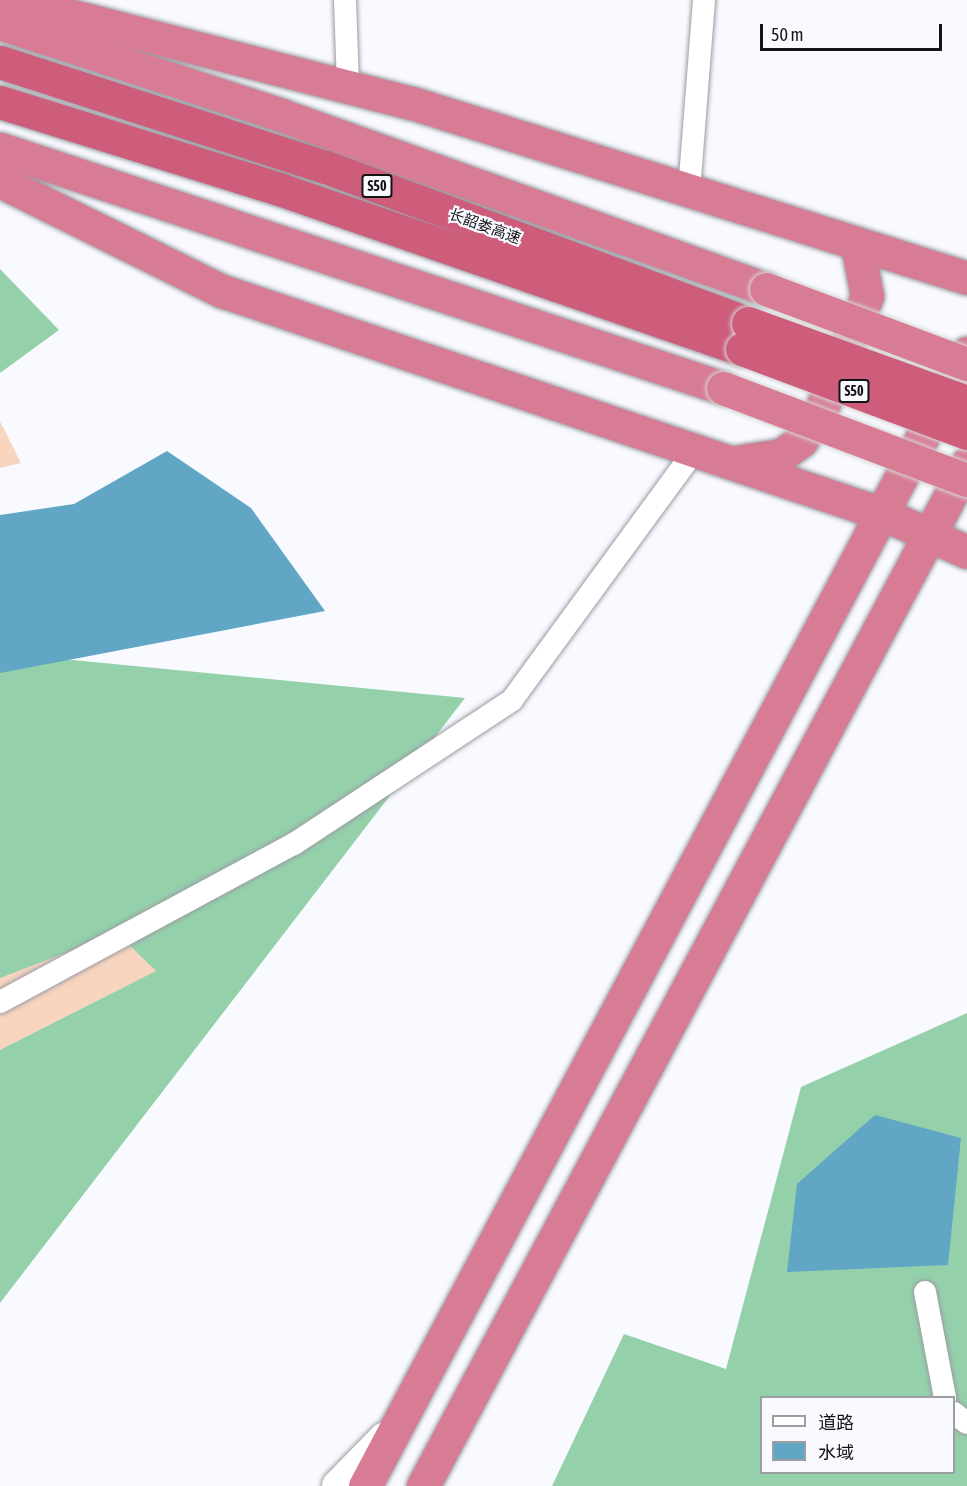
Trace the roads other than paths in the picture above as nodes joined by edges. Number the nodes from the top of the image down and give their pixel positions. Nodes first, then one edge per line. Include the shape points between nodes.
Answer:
1 (10, 0) edge
2 (345, 0) edge
3 (704, 0) edge
4 (0, 23) edge
5 (0, 62) edge
6 (348, 86) junction
7 (0, 102) edge
8 (0, 149) edge
9 (0, 181) edge
10 (689, 191) junction
11 (857, 244) junction
12 (967, 278) edge
13 (745, 336) junction
14 (967, 353) edge
15 (967, 364) edge
16 (967, 402) edge
17 (967, 433) edge
18 (695, 450) junction
19 (732, 463) junction
20 (967, 464) edge
21 (967, 480) edge
22 (883, 514) junction
23 (929, 536) junction
24 (967, 552) edge
25 (0, 1002) edge
26 (925, 1292) dead end
27 (945, 1396) edge
28 (955, 1414) edge
29 (967, 1423) edge
30 (392, 1431) junction
31 (446, 1447) junction
32 (338, 1486) edge
33 (365, 1486) edge
34 (423, 1486) edge
35 (438, 1486) edge

1 - 6 highway
2 - 6 street
3 - 10 street
4 - 15 highway, bridge via 281,115
5 - 13 highway, 长韶娄高速 / S50 via 326,166
6 - 10 highway
7 - 13 highway, 长韶娄高速 / S50
8 - 21 highway, bridge via 723,388
9 - 18 highway via 222,291
10 - 11 highway
11 - 12 highway
11 - 19 highway via 867,296 821,410 801,441 781,455
13 - 16 highway, 长韶娄高速 / S50, bridge
13 - 17 highway, 长韶娄高速 / S50, bridge
14 - 22 highway
18 - 19 highway
18 - 25 street via 512,700 294,844
19 - 22 highway
20 - 23 highway
22 - 23 highway
22 - 30 highway
23 - 24 highway
23 - 31 highway
26 - 27 street
28 - 29 street
30 - 32 main road
30 - 33 highway
31 - 34 highway
31 - 35 main road

